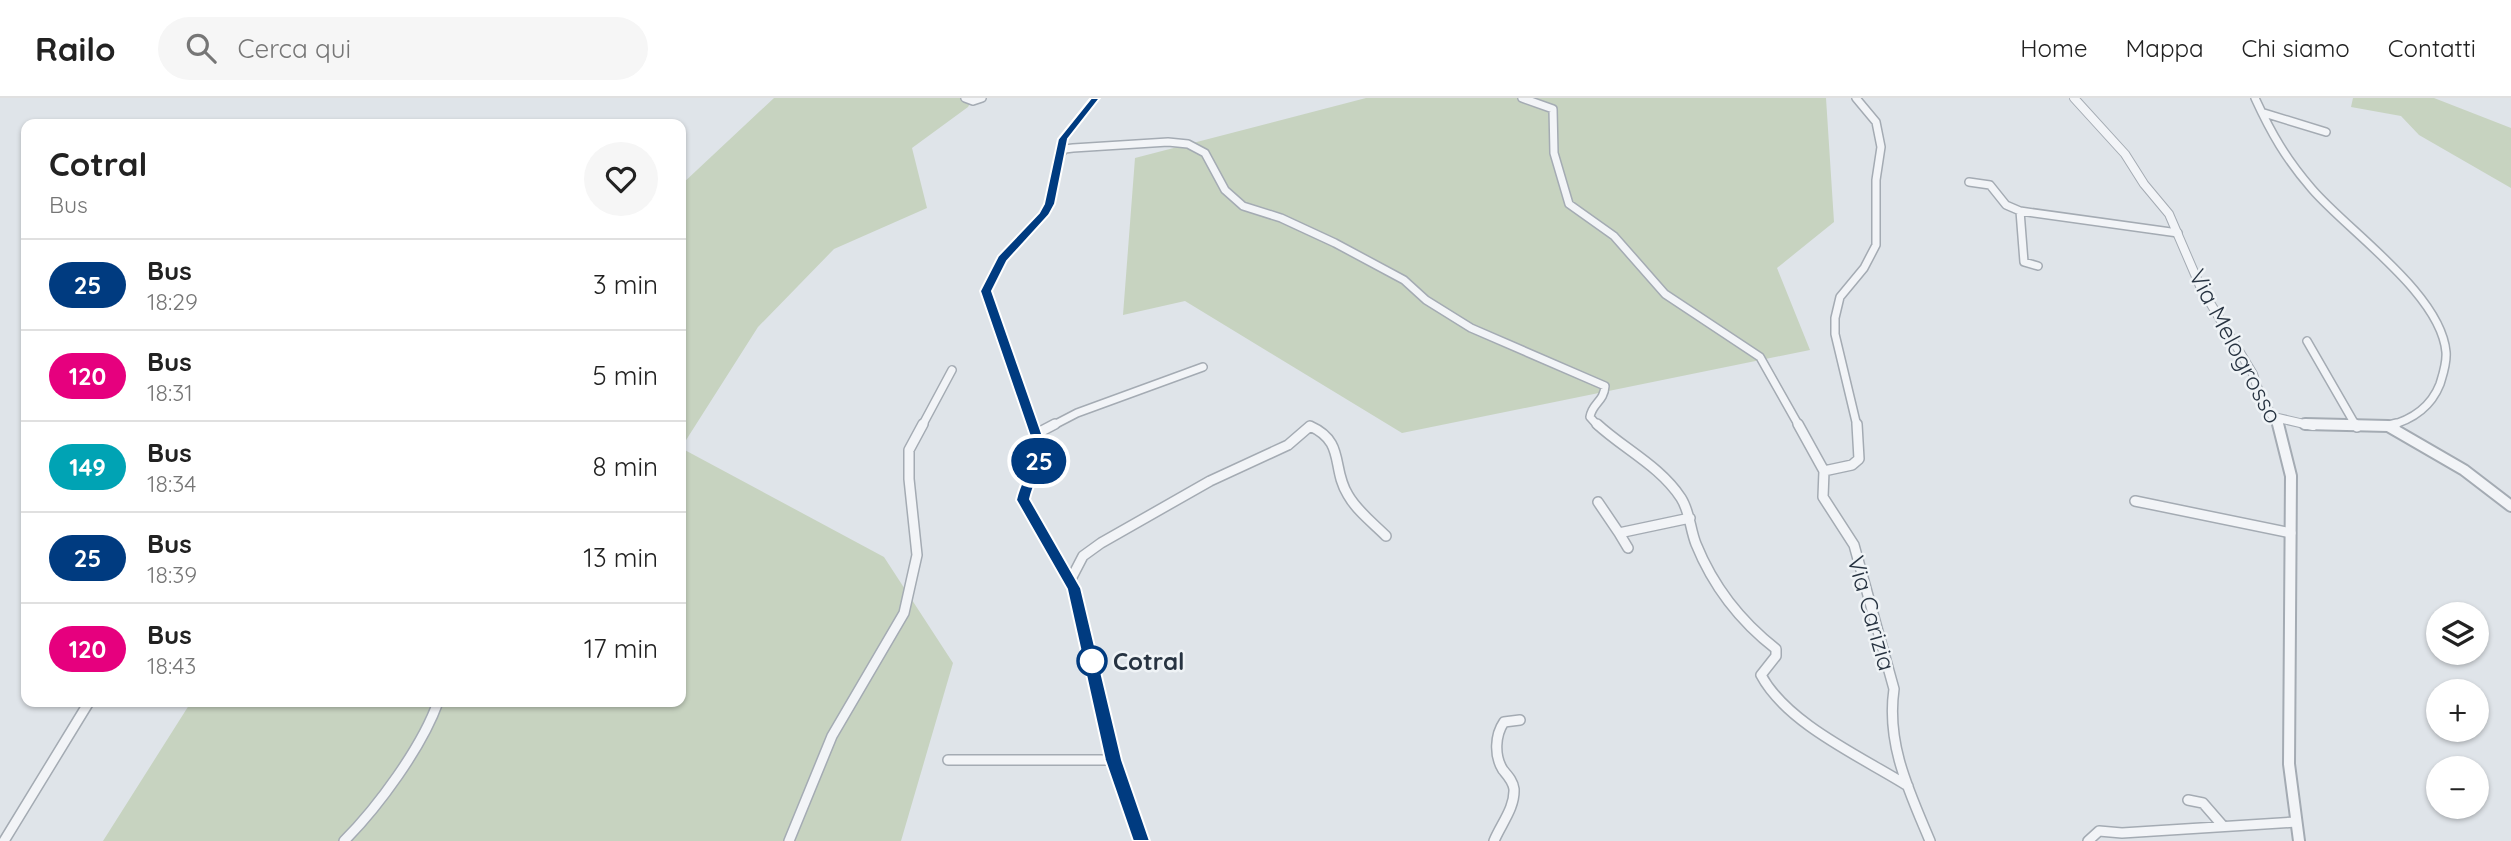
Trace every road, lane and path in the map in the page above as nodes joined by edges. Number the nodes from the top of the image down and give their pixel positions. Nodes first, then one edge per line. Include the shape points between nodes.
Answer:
1 (965, 98) edge
2 (982, 98) edge
3 (1095, 98) edge
4 (1522, 98) edge
5 (1856, 98) edge
6 (2074, 98) edge
7 (2255, 98) edge
8 (2263, 113) junction
9 (2326, 132) dead end
10 (1058, 154) junction
11 (1969, 182) dead end
12 (2020, 211) junction
13 (2178, 233) junction
14 (2038, 266) dead end
15 (2307, 341) dead end
16 (1203, 367) dead end
17 (952, 370) dead end
18 (2274, 417) junction
19 (2388, 426) junction
20 (2357, 427) junction
21 (1036, 434) junction
22 (1824, 471) junction
23 (2135, 501) dead end
24 (1598, 502) dead end
25 (2511, 506) edge
26 (1690, 518) junction
27 (1619, 533) junction
28 (2291, 533) junction
29 (1386, 536) dead end
30 (1628, 548) dead end
31 (1070, 581) junction
32 (86, 707) edge
33 (436, 707) edge
34 (1520, 720) dead end
35 (948, 760) dead end
36 (1114, 760) junction
37 (1908, 786) junction
38 (2188, 800) dead end
39 (2296, 822) junction
40 (2223, 827) junction
41 (2137, 837) edge
42 (3, 838) edge
43 (344, 841) edge
44 (789, 841) edge
45 (1141, 841) edge
46 (1494, 841) edge
47 (1930, 841) edge
48 (2088, 841) edge
49 (2299, 841) edge

1 - 2 street
3 - 10 main road via 1063,139
4 - 22 street via 1553,109 1554,153 1569,204 1614,236 1665,294 1760,358
5 - 22 street via 1876,122 1881,147 1876,245 1840,298 1835,318 1835,334 1857,416 1859,458 1852,465
6 - 13 street, Via Melogrosso via 2125,154
7 - 8 street
8 - 9 street
8 - 19 street via 2302,176 2401,275 2438,327 2446,350 2436,395 2420,413
10 - 21 main road via 1044,215 1002,259 986,291
10 - 26 street via 1071,148 1168,142 1188,144 1203,152 1225,190 1243,206 1338,244 1404,281 1471,328 1605,386 1604,397 1590,417 1679,495
11 - 12 street via 1990,185 2006,205
12 - 13 street
12 - 14 street via 2024,262
13 - 18 street, Via Melogrosso via 2200,286
15 - 20 street
16 - 21 street via 1088,408
17 - 44 street via 909,450 917,555 904,612 832,736
18 - 20 street via 2313,426
18 - 28 street, Via Melogrosso via 2288,453
19 - 20 street
19 - 25 street via 2464,470
21 - 31 main road via 1039,461 1023,500
22 - 37 street, Via Carizia via 1823,497 1854,545 1884,651 1894,689 1889,709 1893,739
23 - 28 street
24 - 27 street
26 - 27 street
26 - 37 street via 1695,541 1718,589 1736,615 1776,649 1761,675 1769,691 1813,727
27 - 30 street
28 - 39 street, Via Melogrosso via 2289,764
29 - 31 street via 1346,492 1336,447 1310,426 1288,445 1210,481 1101,543 1083,556
31 - 36 main road
32 - 42 street
33 - 43 street via 429,728 363,822
34 - 46 street via 1504,722 1497,732 1500,761 1512,780 1514,794 1507,820
35 - 36 street
36 - 45 main road
37 - 47 street, Via Carizia
38 - 40 street via 2203,803
39 - 40 street
39 - 49 street, Via Melogrosso
40 - 41 street
41 - 48 street via 2099,831

